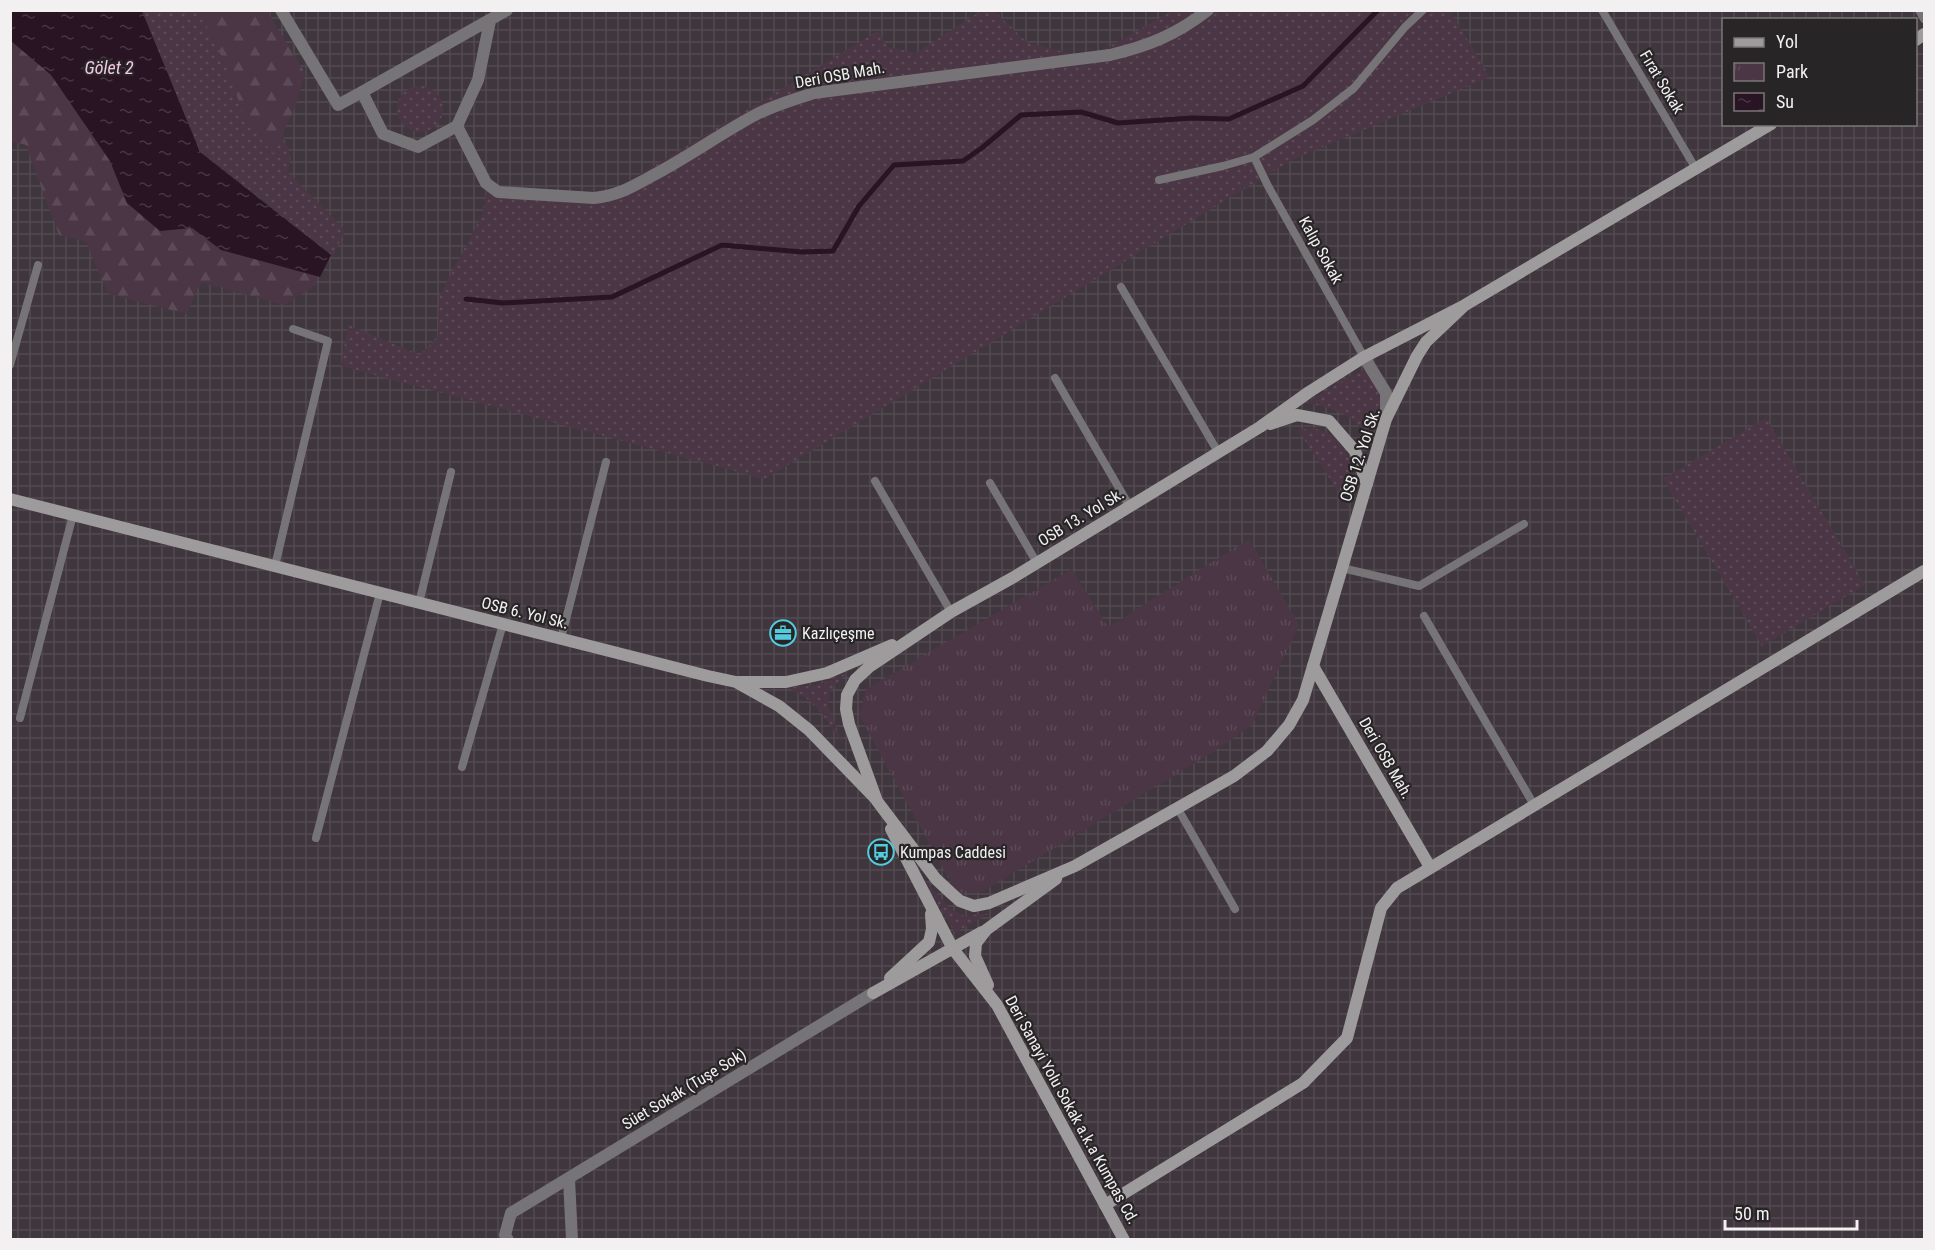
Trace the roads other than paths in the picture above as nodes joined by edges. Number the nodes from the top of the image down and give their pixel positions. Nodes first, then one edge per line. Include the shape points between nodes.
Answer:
1 (281, 10) edge
2 (507, 10) edge
3 (1208, 10) edge
4 (1423, 10) edge
5 (1602, 10) edge
6 (1919, 10) edge
7 (1924, 20) edge
8 (490, 21) junction
9 (362, 92) junction
10 (457, 126) junction
11 (1768, 126) edge
12 (1254, 157) junction
13 (1696, 169) junction
14 (1159, 180) dead end
15 (38, 265) dead end
16 (1121, 287) dead end
17 (1465, 305) junction
18 (293, 329) dead end
19 (1364, 357) junction
20 (10, 365) edge
21 (1055, 378) dead end
22 (1386, 419) junction
23 (1260, 427) junction
24 (1218, 452) junction
25 (606, 462) dead end
26 (451, 472) dead end
27 (875, 481) dead end
28 (990, 483) dead end
29 (1367, 484) junction
30 (10, 499) edge
31 (1130, 507) junction
32 (72, 515) junction
33 (1524, 524) dead end
34 (1037, 563) junction
35 (275, 566) junction
36 (1342, 568) junction
37 (1924, 572) edge
38 (380, 593) junction
39 (419, 603) junction
40 (951, 612) junction
41 (1424, 616) dead end
42 (502, 624) junction
43 (918, 633) junction
44 (561, 639) junction
45 (1313, 666) junction
46 (736, 682) junction
47 (20, 718) dead end
48 (462, 768) dead end
49 (877, 801) junction
50 (1534, 805) junction
51 (1178, 809) junction
52 (316, 838) dead end
53 (1075, 866) junction
54 (1430, 867) junction
55 (930, 907) junction
56 (1235, 909) dead end
57 (986, 930) junction
58 (953, 949) junction
59 (928, 963) junction
60 (970, 969) junction
61 (873, 993) junction
62 (997, 1005) junction
63 (569, 1179) junction
64 (1105, 1205) junction
65 (508, 1239) edge
66 (572, 1239) edge
67 (1125, 1239) edge

1 - 9 street via 338,105
2 - 8 street
3 - 10 street, Deri OSB Mah. via 1162,39 1110,55 814,93 758,114 679,162 618,194 606,196 498,192 486,183
4 - 12 lane via 1354,88 1313,120
5 - 13 lane, Fırat Sokak
6 - 7 lane
8 - 9 street
8 - 10 street via 478,80
9 - 10 street via 383,134 418,147
11 - 13 main road, OSB 12. Yol Sk.
12 - 14 lane
12 - 19 lane, Kalıp Sokak
13 - 17 main road, OSB 12. Yol Sk.
15 - 20 lane
16 - 24 lane
17 - 19 main road
17 - 22 main road, OSB 12. Yol Sk. via 1426,342
18 - 35 lane via 328,341
19 - 22 street via 1386,393
19 - 23 main road
21 - 31 lane
22 - 29 main road, OSB 12. Yol Sk.
23 - 24 main road, OSB 13. Yol Sk.
23 - 29 main road via 1297,416 1329,421 1355,451
24 - 31 main road, OSB 13. Yol Sk.
25 - 44 lane
26 - 39 lane
27 - 40 lane
28 - 34 lane
29 - 36 main road, OSB 12. Yol Sk.
30 - 32 main road, OSB 6. Yol Sk.
31 - 34 main road, OSB 13. Yol Sk.
32 - 35 main road, OSB 6. Yol Sk.
32 - 47 lane
33 - 36 lane via 1419,586
34 - 40 main road, OSB 13. Yol Sk.
35 - 38 main road, OSB 6. Yol Sk.
36 - 45 main road, OSB 12. Yol Sk.
37 - 50 main road
38 - 39 main road, OSB 6. Yol Sk.
38 - 52 lane
39 - 42 main road, OSB 6. Yol Sk.
40 - 43 main road, OSB 13. Yol Sk.
41 - 50 lane
42 - 44 main road, OSB 6. Yol Sk.
42 - 48 lane
43 - 46 main road via 827,673 786,682
43 - 49 main road via 868,667 847,695 849,724
44 - 46 main road, OSB 6. Yol Sk.
45 - 51 main road, OSB 12. Yol Sk. via 1304,700 1267,751
45 - 54 main road, Deri OSB Mah.
46 - 49 main road, OSB 6. Yol Sk. via 779,706 809,730
49 - 53 main road via 936,879 960,902 974,906 989,903
49 - 55 main road, OSB 6. Yol Sk.
50 - 54 main road
51 - 53 main road, OSB 12. Yol Sk.
51 - 56 lane
53 - 57 main road
54 - 64 main road via 1396,888 1381,908 1347,1038 1303,1083
55 - 58 main road, Deri Sanayi Yolu Sokak a.k.a Kumpas Cd.
55 - 61 main road via 929,942
57 - 58 main road
57 - 62 main road via 976,943 975,956
58 - 59 main road
58 - 60 main road, Deri Sanayi Yolu Sokak a.k.a Kumpas Cd.
59 - 60 street via 946,958
59 - 61 main road
60 - 62 main road, Deri Sanayi Yolu Sokak a.k.a Kumpas Cd.
61 - 63 street, Süet Sokak (Tuşe Sok)
62 - 64 main road, Deri Sanayi Yolu Sokak a.k.a Kumpas Cd.
63 - 65 street, Süet Sokak (Tuşe Sok) via 511,1213
63 - 66 street
64 - 67 main road, Deri Sanayi Yolu Sokak a.k.a Kumpas Cd.

